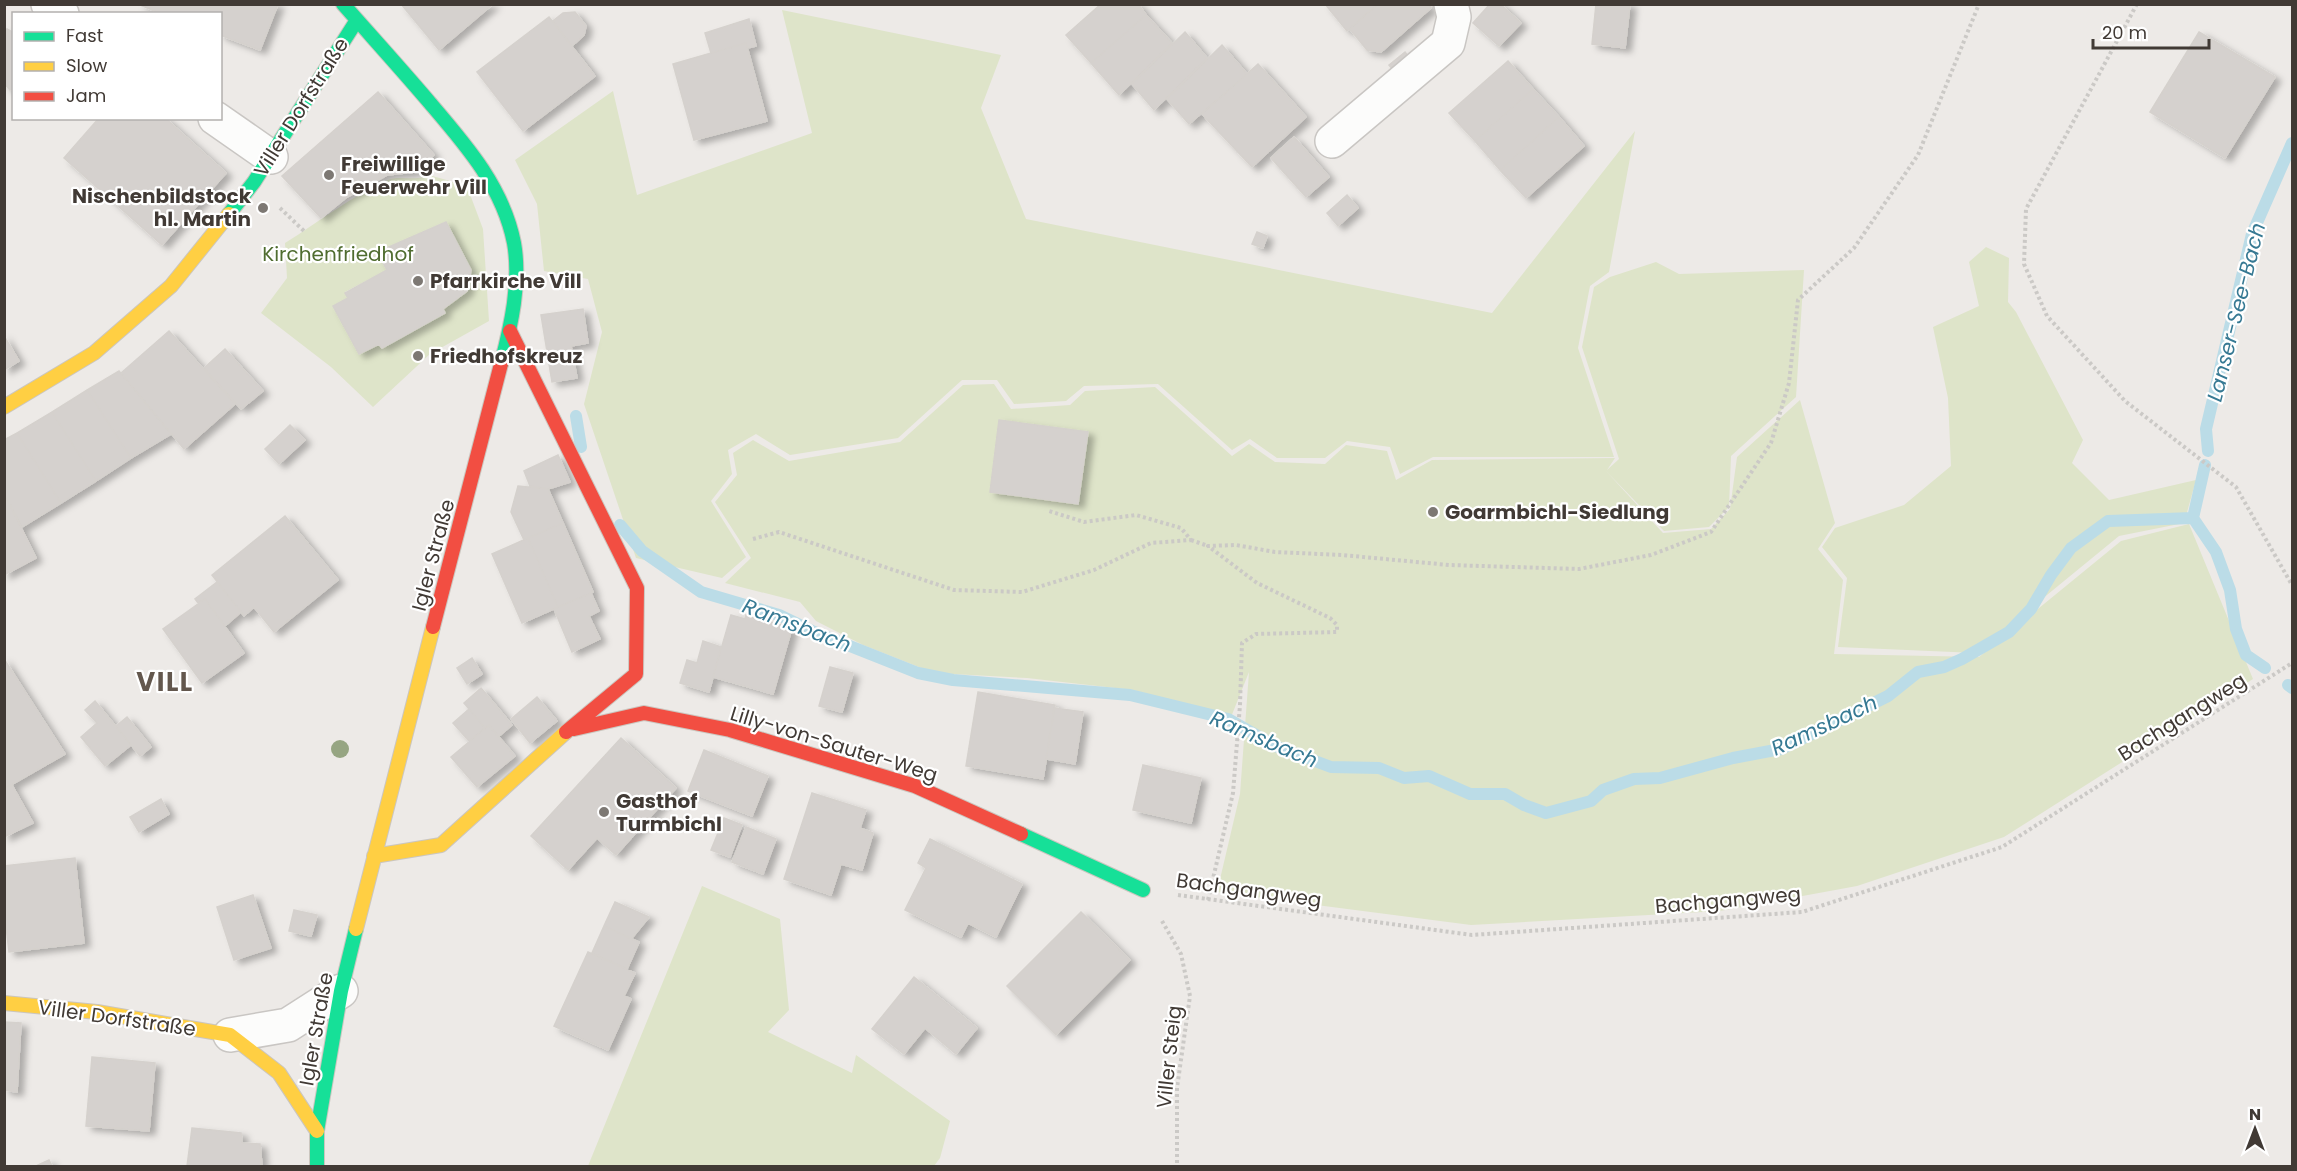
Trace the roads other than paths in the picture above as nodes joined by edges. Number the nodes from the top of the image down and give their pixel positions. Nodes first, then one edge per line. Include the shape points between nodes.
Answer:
1 (343, 4) edge
2 (1451, 4) edge
3 (357, 20) junction
4 (218, 120) edge
5 (1332, 141) dead end
6 (271, 157) junction
7 (510, 331) junction
8 (4, 407) edge
9 (569, 730) junction
10 (374, 856) junction
11 (1143, 890) road end
12 (341, 992) junction
13 (4, 1003) edge
14 (230, 1035) junction
15 (317, 1131) junction
16 (317, 1167) edge

1 - 3 street, Igler Straße
2 - 5 street via 1454,17 1448,43
3 - 6 street, Viller Dorfstraße
3 - 7 street, Igler Straße via 465,144 496,193 514,244 516,271
4 - 6 street
6 - 8 street, Viller Dorfstraße via 171,286 94,353
7 - 9 street, Lilly-von-Sauter-Weg via 637,588 636,674
7 - 10 street, Igler Straße
9 - 10 street, Lilly-von-Sauter-Weg via 441,845
9 - 11 street, Lilly-von-Sauter-Weg via 644,713 730,730 915,786
10 - 12 street, Igler Straße
12 - 14 street, Viller Dorfstraße via 288,1025
12 - 15 street, Igler Straße
13 - 14 street, Viller Dorfstraße via 97,1012
14 - 15 street, Viller Dorfstraße via 279,1073
15 - 16 street, Igler Straße

